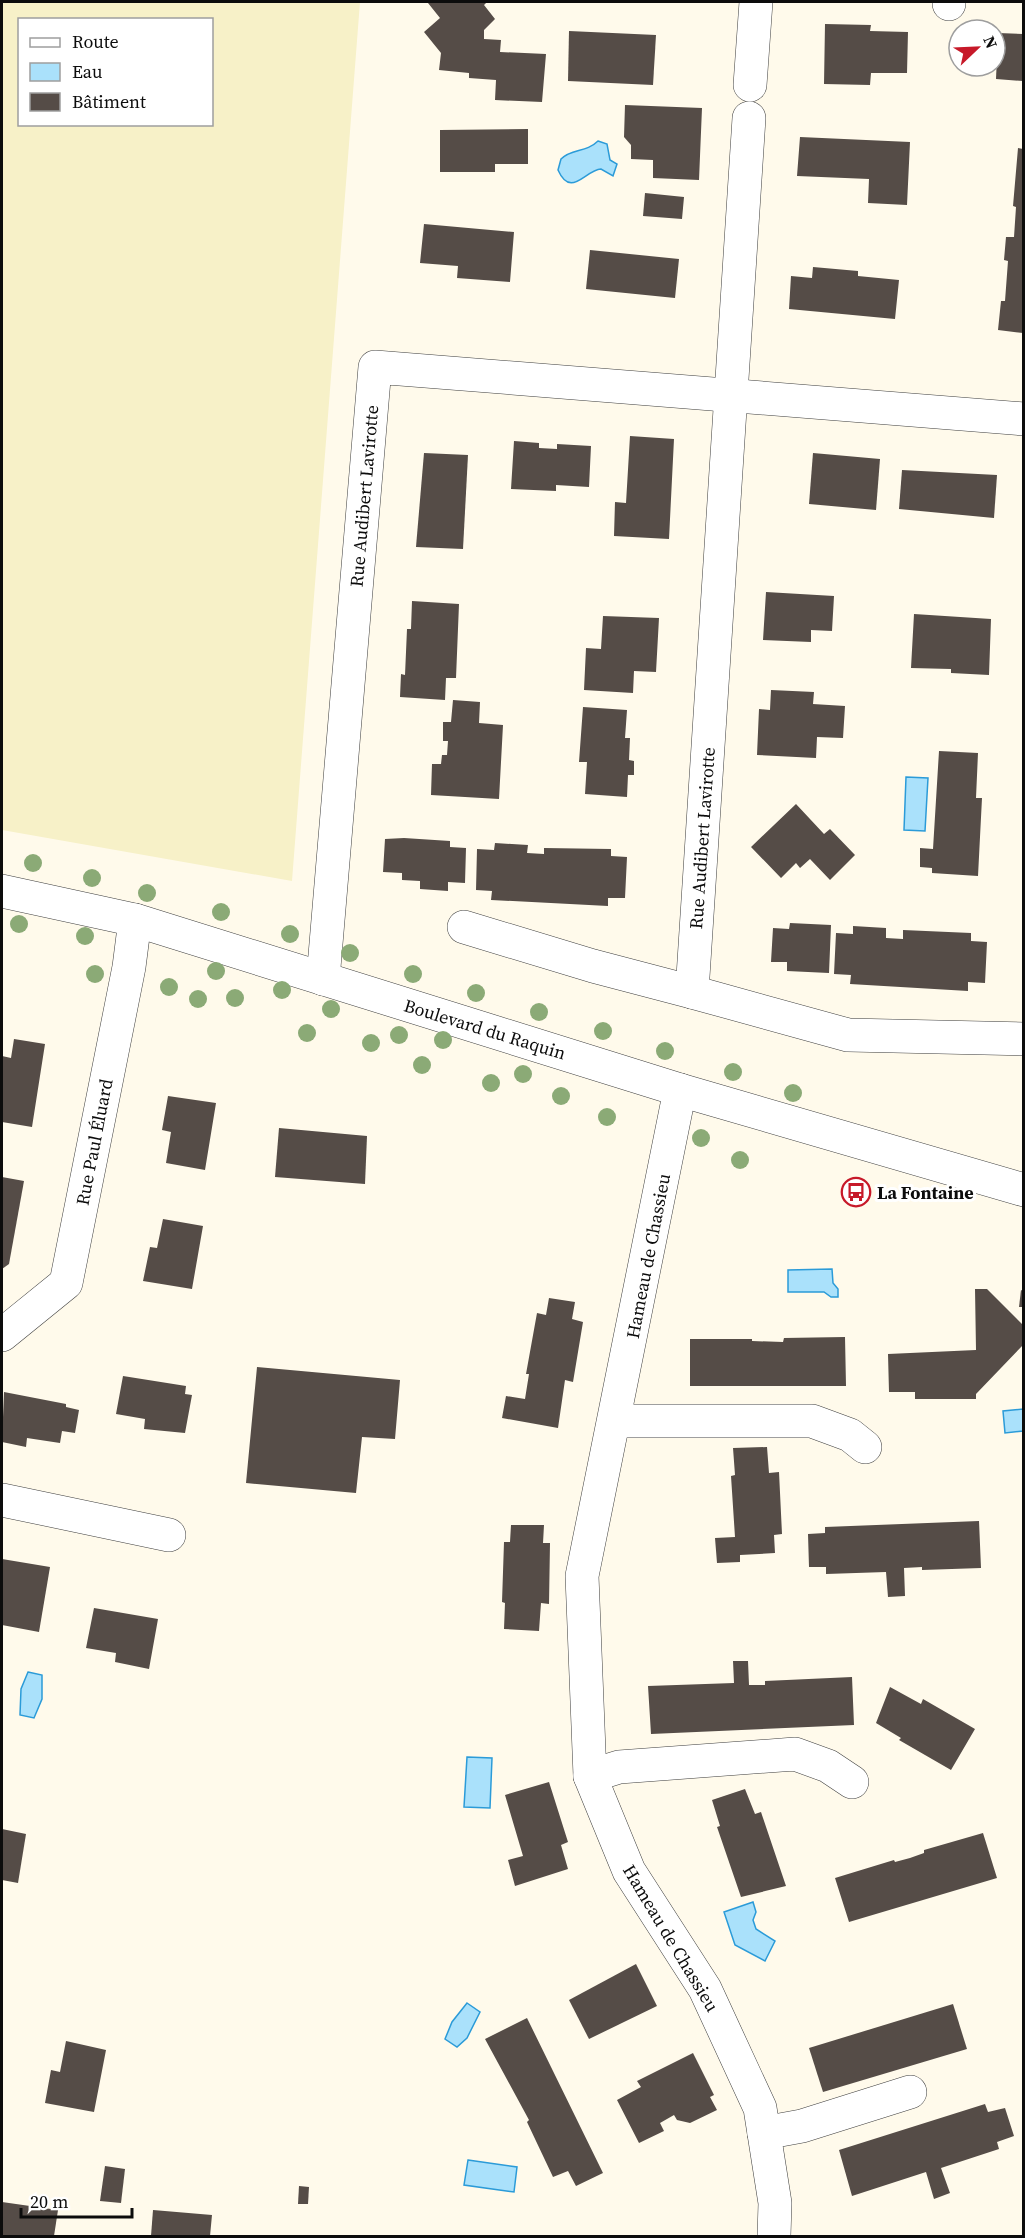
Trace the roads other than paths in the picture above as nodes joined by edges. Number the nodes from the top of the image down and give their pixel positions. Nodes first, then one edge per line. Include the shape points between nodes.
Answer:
1 (756, 2) edge
2 (750, 86) dead end
3 (749, 118) dead end
4 (729, 397) junction
5 (1023, 419) edge
6 (2, 891) edge
7 (135, 920) junction
8 (464, 927) dead end
9 (323, 979) junction
10 (692, 992) junction
11 (1023, 1039) edge
12 (680, 1090) junction
13 (1023, 1169) edge
14 (966, 1175) junction
15 (1023, 1190) edge
16 (2, 1335) edge
17 (614, 1421) junction
18 (865, 1447) dead end
19 (2, 1500) edge
20 (169, 1535) dead end
21 (590, 1776) junction
22 (852, 1782) dead end
23 (910, 2092) dead end
24 (764, 2133) junction
25 (774, 2236) edge

1 - 2 street
3 - 4 street, Rue Audibert Lavirotte
4 - 5 street, Rue Audibert Lavirotte
4 - 9 street, Rue Audibert Lavirotte via 375,368
4 - 10 street, Rue Audibert Lavirotte
6 - 7 street, Boulevard du Raquin
7 - 9 street, Boulevard du Raquin
7 - 16 street, Rue Paul Éluard via 66,1283
8 - 10 street
9 - 12 street, Boulevard du Raquin
10 - 11 street via 848,1035
12 - 14 street, Boulevard du Raquin
12 - 17 street, Hameau de Chassieu
13 - 14 street, Boulevard du Raquin
14 - 15 street, Boulevard du Raquin
17 - 18 street via 812,1420 850,1435
17 - 21 street, Hameau de Chassieu via 582,1576
19 - 20 street
21 - 22 street via 619,1767 795,1754 828,1766
21 - 24 street, Hameau de Chassieu via 629,1871 705,1989 760,2108
23 - 24 street via 802,2126
24 - 25 street, Hameau de Chassieu via 776,2203

